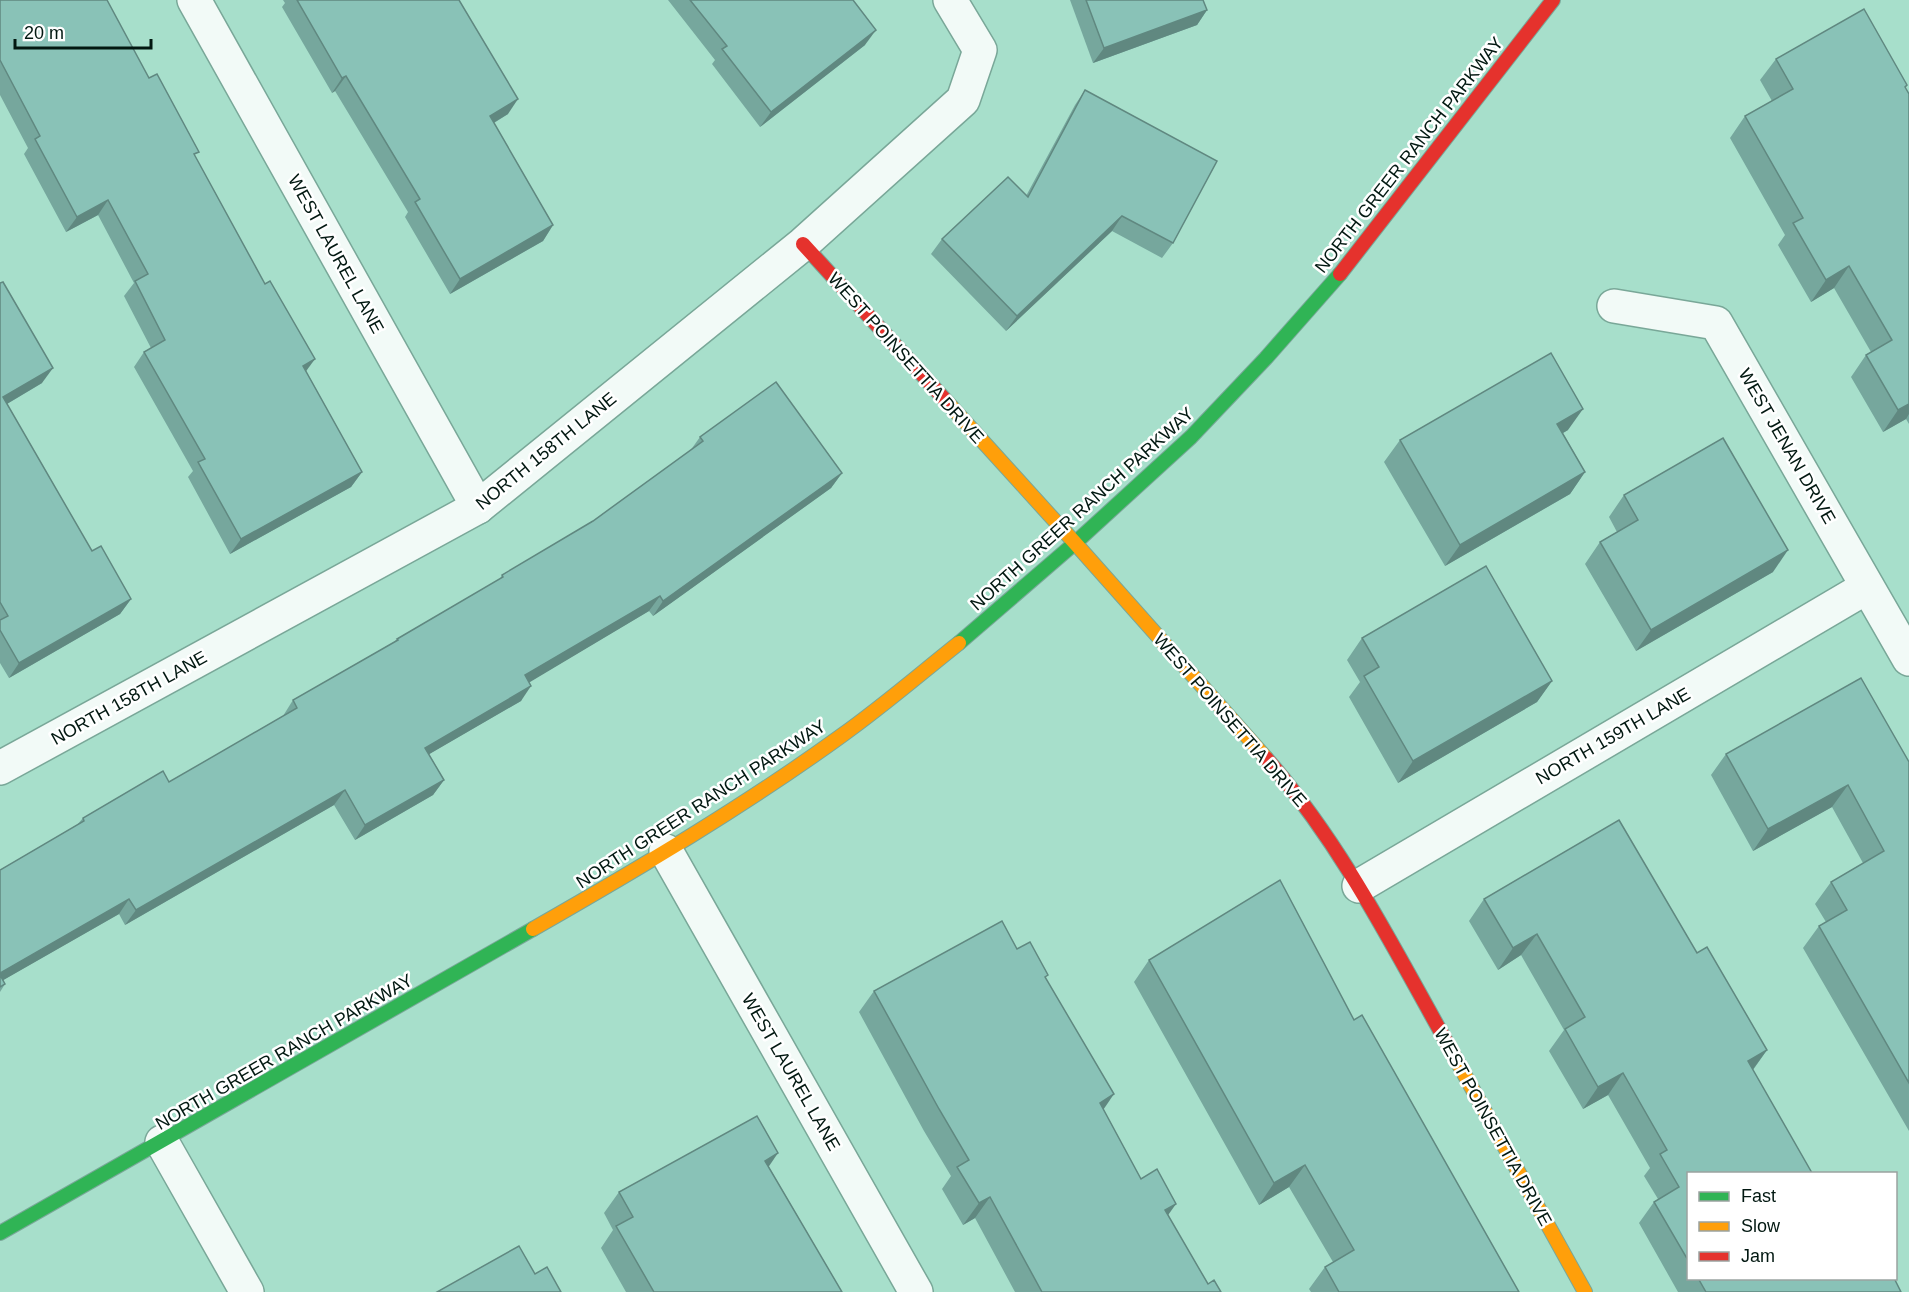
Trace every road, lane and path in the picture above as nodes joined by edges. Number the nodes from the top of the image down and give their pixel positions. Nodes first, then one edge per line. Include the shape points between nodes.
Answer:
1 (194, 0) edge
2 (950, 0) edge
3 (1553, 0) edge
4 (803, 244) junction
5 (1614, 306) dead end
6 (478, 507) junction
7 (1075, 543) junction
8 (1867, 587) junction
9 (1909, 659) edge
10 (0, 768) edge
11 (666, 851) junction
12 (1359, 886) junction
13 (162, 1142) junction
14 (0, 1233) edge
15 (247, 1292) edge
16 (916, 1292) edge
17 (1585, 1292) edge

1 - 6 street, WEST LAUREL LANE
2 - 4 street, NORTH 158TH LANE via 980,50 963,100
3 - 7 street, NORTH GREER RANCH PARKWAY via 1348,265 1191,437
4 - 6 street, NORTH 158TH LANE
4 - 7 street, WEST POINSETTIA DRIVE
5 - 8 street, WEST JENAN DRIVE via 1716,323
6 - 10 street, NORTH 158TH LANE
7 - 11 street, NORTH GREER RANCH PARKWAY via 984,623 843,735
7 - 12 street, WEST POINSETTIA DRIVE via 1287,782
8 - 9 street, WEST JENAN DRIVE
8 - 12 street, NORTH 159TH LANE
11 - 13 street, NORTH GREER RANCH PARKWAY
11 - 16 street, WEST LAUREL LANE
12 - 17 street, WEST POINSETTIA DRIVE
13 - 14 street, NORTH GREER RANCH PARKWAY
13 - 15 street

